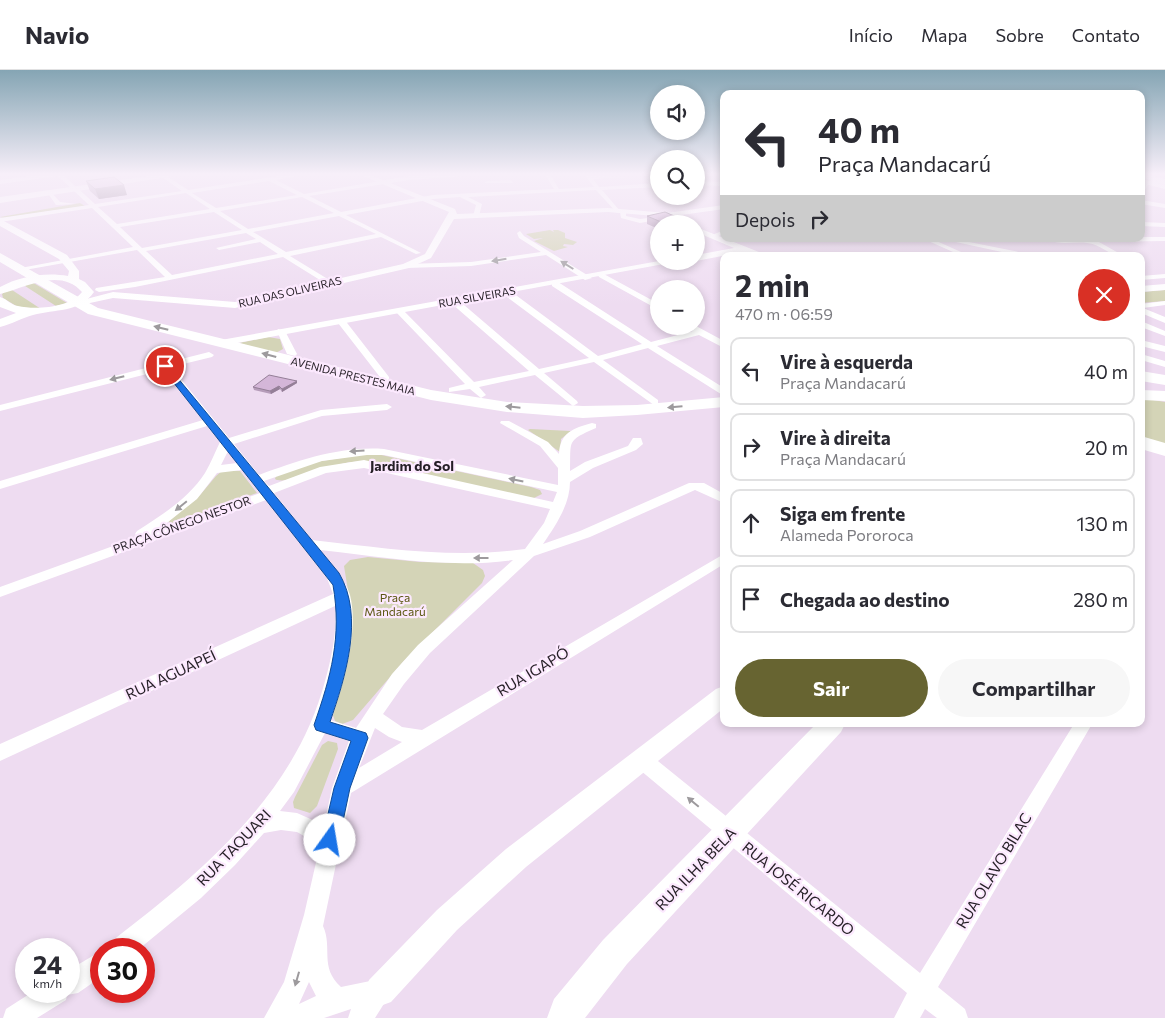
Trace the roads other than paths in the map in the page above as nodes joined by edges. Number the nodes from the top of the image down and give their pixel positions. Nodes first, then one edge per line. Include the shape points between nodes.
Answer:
1 (20, 217) edge
2 (106, 217) edge
3 (171, 217) edge
4 (225, 217) edge
5 (321, 217) edge
6 (346, 217) edge
7 (451, 217) edge
8 (624, 217) edge
9 (166, 218) joint
10 (650, 219) edge
11 (0, 221) edge
12 (1145, 224) edge
13 (1165, 225) edge
14 (116, 226) junction
15 (246, 231) junction
16 (520, 233) dead end
17 (705, 233) edge
18 (720, 233) edge
19 (382, 235) junction
20 (713, 236) junction
21 (205, 238) junction
22 (720, 239) edge
23 (1145, 239) edge
24 (1155, 239) junction
25 (1165, 239) edge
26 (261, 240) junction
27 (727, 242) edge
28 (934, 242) edge
29 (959, 242) edge
30 (1092, 242) edge
31 (1165, 244) edge
32 (140, 249) junction
33 (744, 249) junction
34 (547, 252) junction
35 (728, 252) edge
36 (751, 252) edge
37 (955, 252) edge
38 (1008, 252) edge
39 (1113, 252) edge
40 (424, 253) junction
41 (720, 254) edge
42 (284, 255) junction
43 (705, 256) edge
44 (0, 257) edge
45 (406, 266) junction
46 (650, 266) edge
47 (19, 269) junction
48 (71, 270) junction
49 (0, 275) edge
50 (602, 275) junction
51 (1165, 276) edge
52 (171, 278) junction
53 (588, 278) junction
54 (36, 279) junction
55 (1145, 280) edge
56 (1145, 281) edge
57 (1165, 281) edge
58 (1145, 282) edge
59 (328, 283) junction
60 (15, 284) junction
61 (555, 284) junction
62 (136, 285) junction
63 (84, 287) junction
64 (1165, 287) edge
65 (99, 290) junction
66 (0, 291) edge
67 (506, 292) junction
68 (117, 295) junction
69 (0, 301) edge
70 (454, 301) junction
71 (76, 303) junction
72 (650, 303) edge
73 (1164, 304) edge
74 (1145, 306) edge
75 (12, 309) junction
76 (54, 309) junction
77 (34, 311) junction
78 (399, 311) junction
79 (1145, 312) edge
80 (1165, 320) edge
81 (341, 321) junction
82 (2, 322) edge
83 (1145, 326) edge
84 (279, 331) junction
85 (1145, 332) edge
86 (705, 334) edge
87 (1164, 334) edge
88 (689, 335) edge
89 (720, 343) edge
90 (1145, 344) edge
91 (650, 345) junction
92 (212, 346) junction
93 (1165, 349) edge
94 (292, 354) dead end
95 (1145, 358) edge
96 (596, 359) junction
97 (1165, 364) edge
98 (165, 366) junction
99 (536, 372) junction
100 (1145, 375) edge
101 (1165, 378) edge
102 (386, 379) dead end
103 (472, 385) junction
104 (1165, 388) edge
105 (453, 390) dead end
106 (720, 390) edge
107 (1145, 391) edge
108 (1145, 393) edge
109 (481, 395) dead end
110 (1165, 398) edge
111 (654, 402) dead end
112 (720, 402) edge
113 (573, 403) dead end
114 (0, 407) edge
115 (387, 407) dead end
116 (720, 415) edge
117 (208, 422) junction
118 (505, 423) junction
119 (592, 426) junction
120 (637, 440) dead end
121 (225, 443) junction
122 (1145, 443) edge
123 (1165, 450) edge
124 (244, 466) junction
125 (214, 470) junction
126 (565, 479) junction
127 (255, 480) junction
128 (0, 485) edge
129 (266, 493) junction
130 (720, 497) edge
131 (558, 507) junction
132 (309, 544) junction
133 (108, 552) junction
134 (529, 553) junction
135 (720, 560) edge
136 (0, 592) edge
137 (342, 596) junction
138 (720, 698) edge
139 (373, 715) junction
140 (322, 725) junction
141 (829, 727) edge
142 (1080, 727) edge
143 (360, 738) junction
144 (424, 738) junction
145 (0, 753) edge
146 (641, 759) junction
147 (342, 788) junction
148 (260, 824) junction
149 (730, 833) junction
150 (330, 840) junction
151 (315, 915) junction
152 (134, 938) edge
153 (923, 990) junction
154 (380, 991) junction
155 (338, 1000) junction
156 (38, 1003) edge
157 (564, 1016) edge
158 (14, 1018) edge
159 (276, 1018) edge
160 (294, 1018) edge
161 (360, 1018) edge
162 (906, 1018) edge
163 (956, 1018) edge

1 - 11 street
2 - 14 street
3 - 9 street
4 - 15 street
5 - 15 street
6 - 19 street
7 - 40 street
8 - 10 street via 638,221
9 - 14 street
11 - 48 main road
12 - 13 street
14 - 32 street
15 - 21 street
15 - 26 street
16 - 34 street
17 - 20 street
18 - 20 street
19 - 40 street
19 - 42 street
20 - 22 street
21 - 26 street via 220,250
21 - 32 street
23 - 24 street
24 - 25 street
24 - 31 street
26 - 42 street
27 - 33 street
28 - 37 street
29 - 38 street
30 - 39 street
32 - 48 street
32 - 52 street
33 - 35 street
33 - 36 street
34 -> 45 street via 471,264
53 -> 34 street
40 - 45 street, RUA DAS OLIVEIRAS
41 - 43 street
42 - 52 street
42 - 59 street
44 - 47 highway, AVENIDA PRESTES MAIA
45 - 59 street, RUA DAS OLIVEIRAS
46 - 50 street, RUA SILVEIRAS
47 - 48 street
47 - 54 highway, AVENIDA PRESTES MAIA
48 - 54 main road via 52,278
48 - 63 main road
49 - 60 highway, AVENIDA PRESTES MAIA
50 - 53 street, RUA SILVEIRAS
50 - 72 street
51 - 55 street
52 - 62 street
53 - 61 street, RUA SILVEIRAS
54 - 60 main road
54 - 71 highway, AVENIDA PRESTES MAIA
56 - 57 main road
58 - 64 main road
59 - 68 street, RUA DAS OLIVEIRAS via 231,305
60 - 66 main road
60 - 76 highway, AVENIDA PRESTES MAIA
61 - 67 street, RUA SILVEIRAS
61 - 91 street
62 - 65 street
62 - 68 street
63 - 65 street, RUA DAS OLIVEIRAS
63 - 71 main road via 87,295
65 - 68 street, RUA DAS OLIVEIRAS
67 - 70 street, RUA SILVEIRAS
67 - 96 street
68 - 71 street, RUA DAS OLIVEIRAS
69 - 75 main road
70 - 78 street, RUA SILVEIRAS
70 - 99 street
71 - 76 main road
92 -> 71 highway, AVENIDA PRESTES MAIA
73 - 74 street
75 - 77 main road
75 - 82 main road via 13,314
76 - 77 main road
76 - 92 highway, AVENIDA PRESTES MAIA via 100,327 179,346
77 - 82 main road
78 - 81 street, RUA SILVEIRAS
78 - 103 street
79 - 80 street
81 - 84 street, RUA SILVEIRAS
81 - 102 street
83 - 87 street
84 - 92 street, RUA SILVEIRAS
84 - 94 street
85 - 87 street
86 - 89 street
88 - 91 street
90 - 93 street
91 - 96 street
91 - 106 street
92 - 98 street
112 -> 92 highway, AVENIDA PRESTES MAIA via 603,412 507,407 392,386
92 - 118 highway, AVENIDA PRESTES MAIA via 410,405
95 - 97 street
96 - 99 street
96 - 111 street
98 -> 114 street
98 - 117 street
99 - 103 street
99 - 113 street
100 - 101 highway
103 - 105 street
103 - 109 street
104 - 107 highway
108 - 110 highway
115 - 121 street via 310,416
116 - 119 highway, AVENIDA PRESTES MAIA
117 - 121 street
117 - 128 street
118 - 119 highway, AVENIDA PRESTES MAIA
118 - 126 street via 544,444
119 - 126 street via 567,438 564,446
120 - 126 street via 632,448
121 - 124 street
121 - 125 street, PRAÇA CÔNEGO NESTOR
122 - 123 highway
124 - 125 street
124 - 127 street
125 -> 133 street, PRAÇA CÔNEGO NESTOR via 193,496 168,517
126 -> 127 street via 366,450 322,456
126 - 131 street
127 - 129 street
129 - 131 street, PRAÇA CÔNEGO NESTOR via 329,469 364,464
129 - 132 street
129 - 133 street, PRAÇA CÔNEGO NESTOR
130 - 134 street via 700,486 688,488 585,534
131 - 134 street
134 -> 132 street via 493,558 439,558
132 - 137 street via 334,576
133 - 136 street
134 - 139 street via 424,649
135 - 144 street, RUA IGAPÓ
137 - 140 street via 343,642 335,684
137 - 145 street, RUA AGUAPEÍ
138 - 146 street
139 - 143 street
139 - 144 street via 394,733
140 - 143 street
140 - 148 street, RUA TAQUARI via 296,775
141 - 149 main road, RUA ILHA BELA
142 - 153 street, RUA OLAVO BILAC
143 - 147 street
144 - 147 street, RUA IGAPÓ
149 -> 146 street, RUA JOSÉ RICARDO
146 - 154 street via 502,870 447,920
147 - 150 street
148 - 150 street via 299,821
148 - 152 street, RUA TAQUARI via 172,909
149 - 153 street, RUA JOSÉ RICARDO
149 - 157 main road, RUA ILHA BELA via 615,952
150 - 151 street
151 - 155 street via 317,976 324,990
151 -> 159 street via 295,987
153 - 162 street, RUA OLAVO BILAC
153 - 163 street, RUA JOSÉ RICARDO
154 - 155 street
154 - 161 street
155 - 160 street
156 - 158 street

